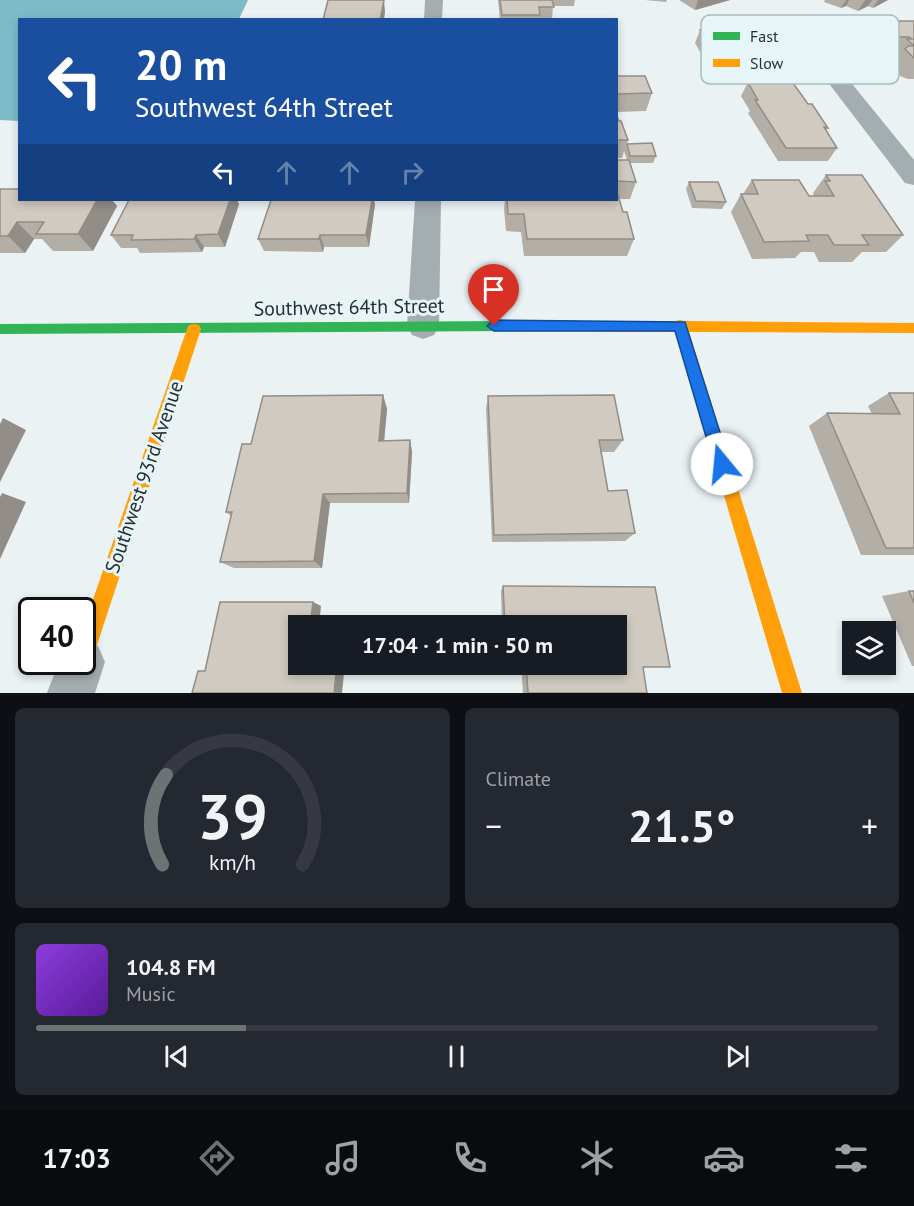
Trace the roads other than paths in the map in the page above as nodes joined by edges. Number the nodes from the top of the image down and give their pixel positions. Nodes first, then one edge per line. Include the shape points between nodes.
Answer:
1 (434, 0) edge
2 (433, 18) edge
3 (841, 84) edge
4 (914, 177) edge
5 (428, 201) edge
6 (423, 326) junction
7 (680, 326) junction
8 (194, 328) junction
9 (914, 328) edge
10 (0, 329) edge
11 (96, 619) edge
12 (78, 675) edge
13 (72, 693) edge
14 (792, 693) edge

1 - 2 street
3 - 4 street
5 - 6 street
6 - 7 street, Southwest 64th Street
6 - 8 street, Southwest 64th Street
7 - 9 street, Southwest 64th Street
7 - 14 street
8 - 10 street, Southwest 64th Street
8 - 11 street, Southwest 93rd Avenue
12 - 13 street, Southwest 93rd Avenue

